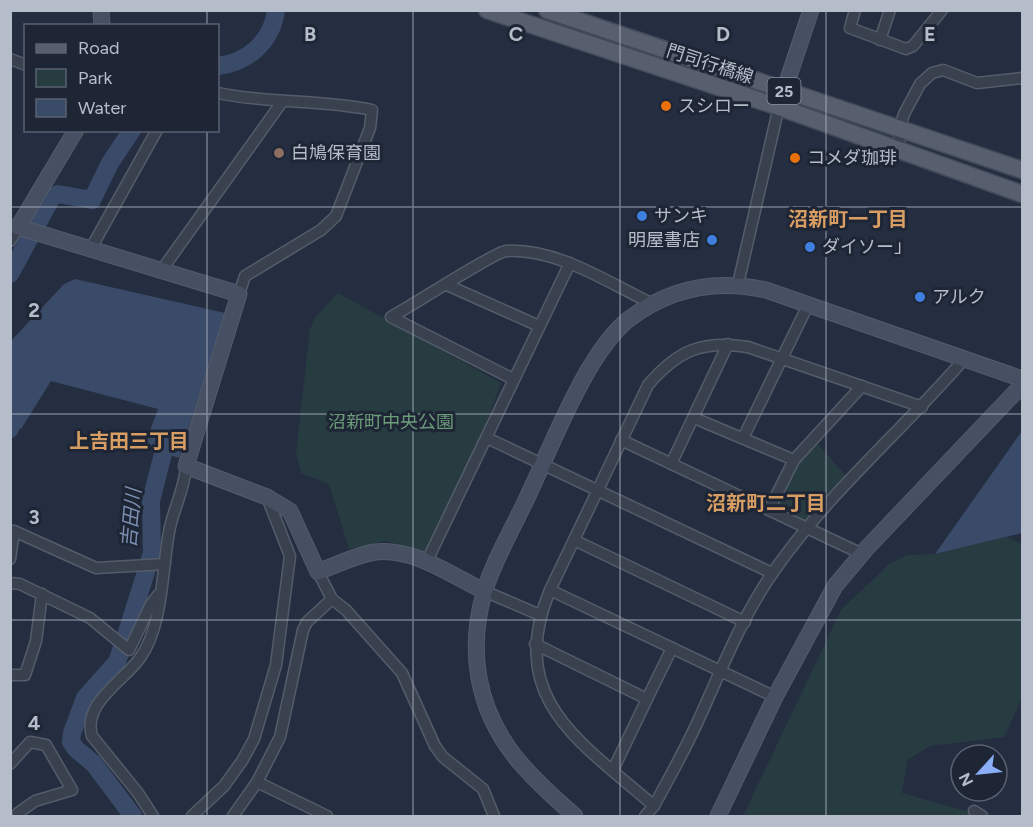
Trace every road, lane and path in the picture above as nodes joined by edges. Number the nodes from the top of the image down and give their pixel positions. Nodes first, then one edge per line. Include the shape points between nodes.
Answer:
1 (487, 10) edge
2 (547, 10) edge
3 (811, 10) edge
4 (855, 10) edge
5 (890, 10) edge
6 (942, 10) edge
7 (880, 40) junction
8 (1023, 78) edge
9 (219, 93) edge
10 (781, 99) junction
11 (282, 102) junction
12 (899, 129) junction
13 (75, 132) edge
14 (157, 132) edge
15 (900, 152) junction
16 (1023, 170) edge
17 (1023, 194) edge
18 (14, 226) edge
19 (10, 241) edge
20 (90, 250) junction
21 (570, 263) junction
22 (161, 271) junction
23 (738, 284) junction
24 (447, 285) junction
25 (239, 294) junction
26 (651, 303) junction
27 (808, 305) junction
28 (539, 326) junction
29 (728, 344) junction
30 (965, 358) junction
31 (781, 359) junction
32 (513, 379) junction
33 (1023, 380) edge
34 (1023, 385) edge
35 (862, 387) junction
36 (922, 407) junction
37 (694, 418) junction
38 (487, 438) junction
39 (743, 438) junction
40 (621, 440) junction
41 (794, 460) junction
42 (671, 464) junction
43 (543, 465) junction
44 (186, 466) junction
45 (597, 490) junction
46 (267, 497) junction
47 (769, 510) junction
48 (806, 528) junction
49 (574, 540) junction
50 (862, 554) junction
51 (10, 559) edge
52 (426, 563) junction
53 (165, 564) junction
54 (318, 572) junction
55 (772, 573) junction
56 (10, 583) edge
57 (550, 590) junction
58 (484, 591) junction
59 (161, 592) junction
60 (42, 594) junction
61 (332, 599) junction
62 (540, 615) junction
63 (745, 622) junction
64 (535, 645) junction
65 (672, 648) junction
66 (720, 670) junction
67 (10, 675) edge
68 (775, 697) junction
69 (647, 699) junction
70 (10, 765) edge
71 (613, 770) junction
72 (257, 782) junction
73 (654, 806) junction
74 (19, 816) edge
75 (153, 816) edge
76 (192, 816) edge
77 (233, 816) edge
78 (327, 816) edge
79 (494, 816) edge
80 (575, 816) edge
81 (645, 816) edge
82 (718, 816) edge

1 - 10 main road, 門司行橋線 / 25
2 - 10 main road, 門司行橋線 / 25
3 - 10 street
4 - 7 street via 850,28
5 - 7 street
6 - 7 street via 906,50
8 - 12 street via 977,83 943,70 932,73 914,95
9 - 11 street
10 - 12 main road, 門司行橋線 / 25
10 - 15 main road, 門司行橋線 / 25
10 - 23 street
11 - 22 street
11 - 25 street via 337,103 372,110 370,129 336,216 321,230 245,276
12 - 15 street
12 - 16 main road, 門司行橋線 / 25
13 - 18 street
14 - 20 street
15 - 17 main road, 門司行橋線 / 25
18 - 19 street
18 - 20 street
20 - 22 street
21 - 24 street via 504,251
21 - 26 street
21 - 28 street
22 - 25 street
23 - 26 street via 687,288
23 - 27 street
24 - 28 street
24 - 32 street via 391,318
25 - 44 street
26 - 43 street via 627,320 594,358
27 - 30 street
27 - 31 street
28 - 32 street
29 - 31 street
29 - 37 street
29 - 40 street via 695,348 666,364 648,385
30 - 33 street
30 - 36 street
31 - 35 street
31 - 39 street
32 - 38 street
34 - 50 street
35 - 36 street
35 - 41 street
36 - 48 street
37 - 39 street
37 - 42 street
38 - 43 street
38 - 52 street
39 - 41 street
40 - 42 street
40 - 45 street
41 - 47 street
42 - 47 street
43 - 45 street
43 - 58 street
44 - 46 street
44 - 53 street
45 - 49 street
45 - 55 street
46 - 54 street via 290,511
46 - 76 street via 290,555 276,665 254,739 224,786
47 - 48 street
48 - 50 street
48 - 55 street
49 - 57 street
49 - 63 street
50 - 68 street via 835,586
51 - 53 street via 14,531 96,568
52 - 54 street via 397,552 376,552
52 - 58 street
53 - 59 street
54 - 61 street
55 - 63 street
56 - 60 street
57 - 62 street
57 - 65 street
58 - 62 street
58 - 80 street via 476,655 491,719 519,764
59 - 60 street via 129,650 90,618
59 - 75 street via 141,657 97,704 89,726 92,736
60 - 67 street via 36,641 25,675
61 - 72 street via 303,630 280,737
61 - 79 street via 402,673 435,746 483,789
62 - 64 street
63 - 66 street
64 - 69 street
64 - 71 street via 538,674 553,709 570,731
65 - 66 street
65 - 69 street
66 - 68 street
66 - 73 street
68 - 82 street
69 - 71 street
70 - 74 street via 30,742 46,745 72,790 35,801
71 - 73 street
72 - 77 street
72 - 78 street
73 - 81 street

